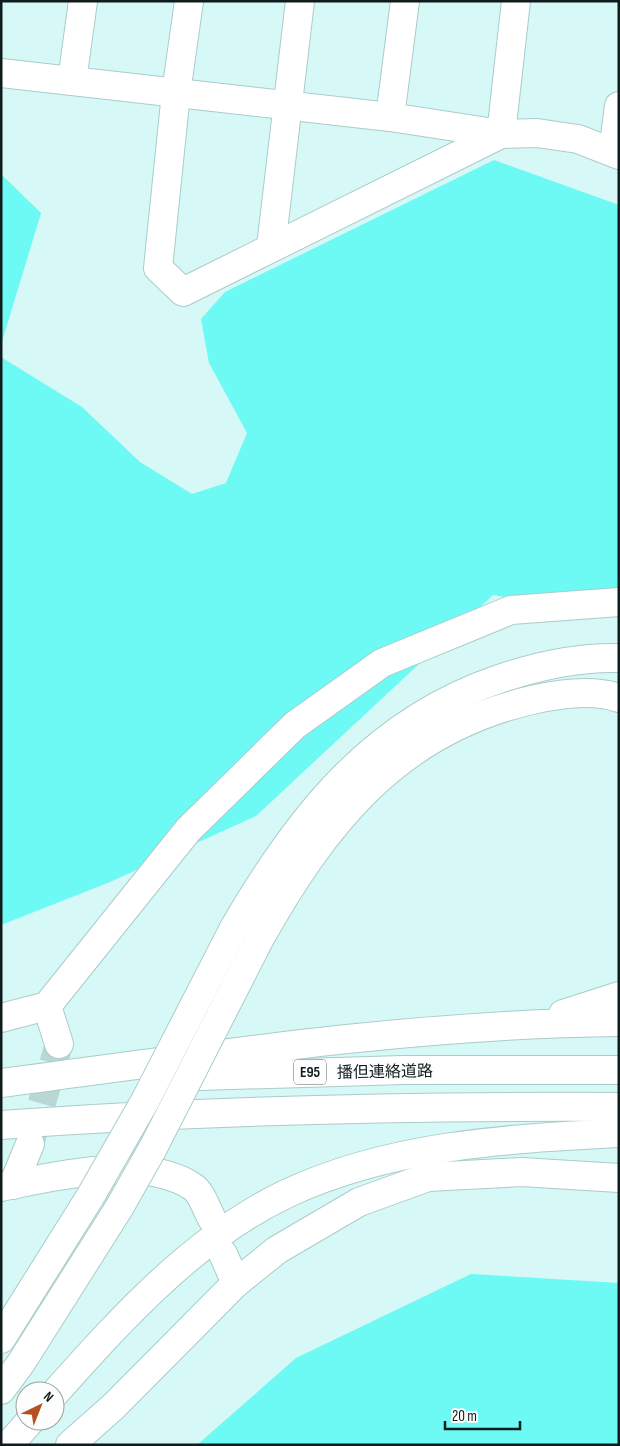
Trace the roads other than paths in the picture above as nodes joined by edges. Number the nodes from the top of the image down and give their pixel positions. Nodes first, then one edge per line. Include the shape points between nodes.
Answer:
1 (83, 1) edge
2 (189, 1) edge
3 (300, 1) edge
4 (405, 1) edge
5 (516, 1) edge
6 (1, 73) edge
7 (72, 81) junction
8 (176, 93) junction
9 (287, 106) junction
10 (619, 106) edge
11 (390, 117) junction
12 (501, 134) junction
13 (616, 154) edge
14 (270, 247) junction
15 (619, 602) edge
16 (619, 658) edge
17 (619, 698) edge
18 (619, 996) edge
19 (47, 1006) junction
20 (1, 1018) edge
21 (619, 1022) edge
22 (535, 1023) junction
23 (59, 1044) tunnel mouth
24 (619, 1070) edge
25 (1, 1083) edge
26 (1, 1088) edge
27 (619, 1108) edge
28 (1, 1124) edge
29 (619, 1133) edge
30 (30, 1144) tunnel mouth
31 (619, 1178) edge
32 (7, 1186) edge
33 (212, 1219) dead end
34 (223, 1254) dead end
35 (236, 1284) junction
36 (1, 1339) edge
37 (65, 1382) edge
38 (1, 1390) edge
39 (21, 1431) edge
40 (9, 1445) edge
41 (70, 1445) edge

1 - 7 main road
2 - 8 main road
3 - 9 main road
4 - 11 main road
5 - 12 main road
6 - 7 main road
7 - 8 main road
8 - 9 main road
8 - 14 main road via 158,268 183,292
9 - 11 main road
9 - 14 main road
10 - 13 main road
11 - 12 main road
12 - 13 main road via 537,133 578,139
12 - 14 main road
15 - 19 main road via 511,610 382,663 295,725 188,830
16 - 36 main road, bridge via 561,663 518,672 473,688 436,705 404,725 332,789 294,833 262,880 145,1102
17 - 38 main road, bridge via 565,693 508,706 452,727 418,747 386,772 352,806 315,850 286,893 119,1208
18 - 22 main road
19 - 20 main road
19 - 23 main road
21 - 22 main road
22 - 25 main road via 296,1044
24 - 26 main road, 播但連絡道路 / E95 via 241,1074
27 - 28 main road, E95 via 405,1107 242,1111
29 - 37 main road via 461,1145 371,1164 327,1177 285,1195 245,1217 166,1278 123,1318
30 - 32 main road
31 - 35 main road via 522,1172 428,1177 359,1202 277,1250
32 - 33 main road via 86,1171 159,1172 194,1187
34 - 35 main road
35 - 41 main road via 114,1406
39 - 40 main road

